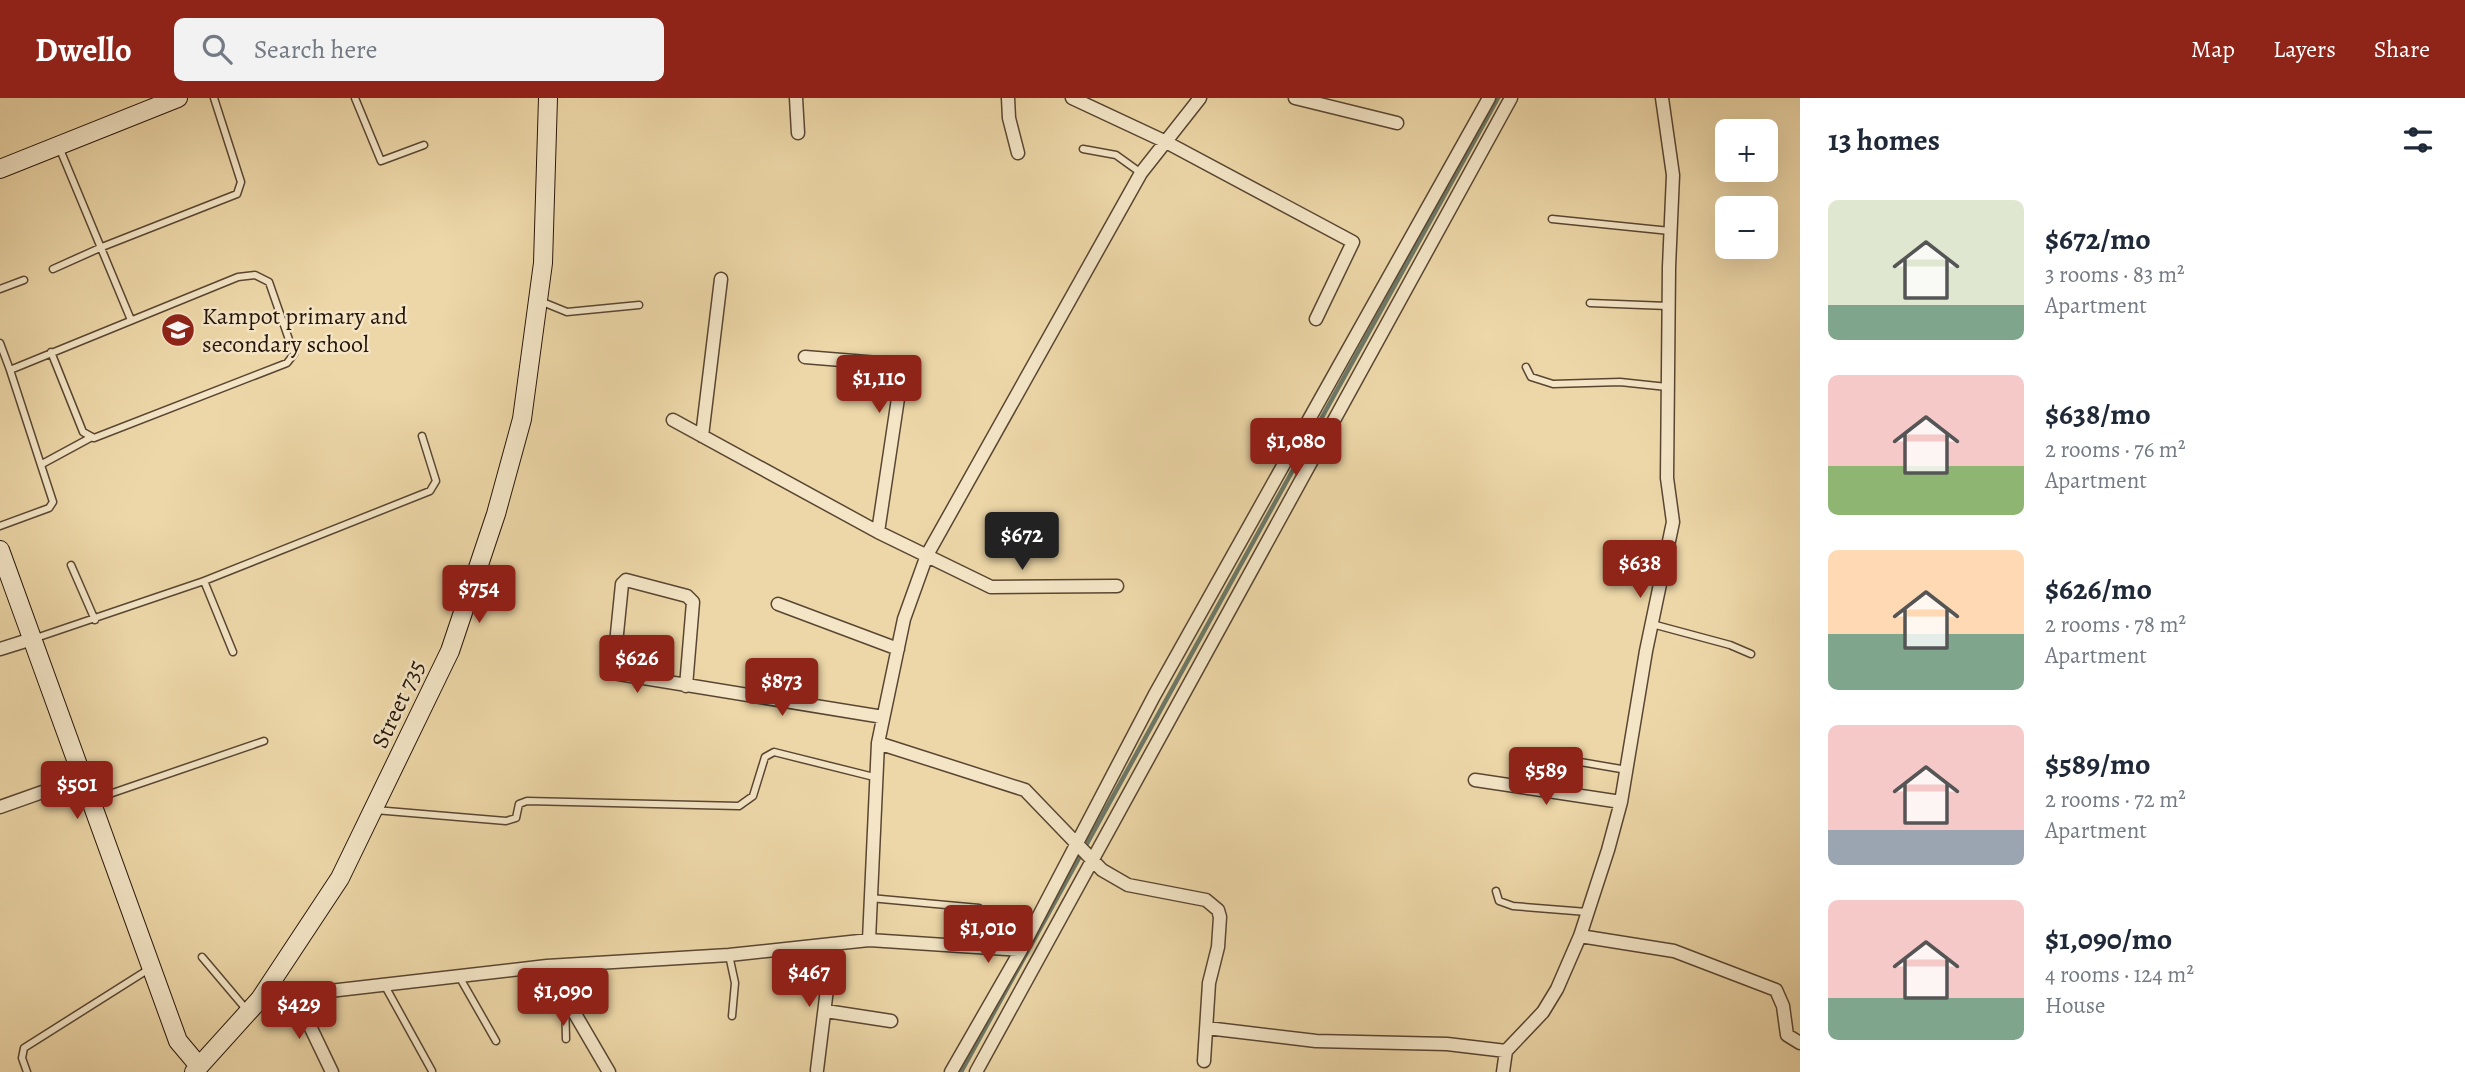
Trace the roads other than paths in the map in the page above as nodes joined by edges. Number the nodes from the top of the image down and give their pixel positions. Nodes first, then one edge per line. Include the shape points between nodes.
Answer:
1 (177, 98) edge
2 (214, 98) edge
3 (355, 98) edge
4 (548, 98) edge
5 (796, 98) edge
6 (1008, 98) edge
7 (1072, 98) edge
8 (1200, 98) edge
9 (1295, 98) edge
10 (1489, 98) edge
11 (1511, 98) edge
12 (1662, 98) edge
13 (1397, 122) dead end
14 (798, 134) dead end
15 (1164, 141) junction
16 (59, 145) junction
17 (424, 145) dead end
18 (1083, 149) dead end
19 (1017, 153) dead end
20 (0, 169) edge
21 (1140, 173) junction
22 (1552, 219) dead end
23 (1670, 231) junction
24 (102, 247) junction
25 (53, 269) dead end
26 (721, 279) dead end
27 (24, 280) dead end
28 (0, 289) edge
29 (538, 301) junction
30 (1590, 303) dead end
31 (639, 304) dead end
32 (1668, 306) junction
33 (1316, 319) dead end
34 (131, 320) junction
35 (0, 343) edge
36 (51, 352) junction
37 (805, 357) dead end
38 (1526, 367) dead end
39 (10, 370) junction
40 (1668, 387) junction
41 (673, 420) dead end
42 (422, 436) dead end
43 (702, 436) junction
44 (90, 438) junction
45 (42, 464) junction
46 (0, 526) edge
47 (878, 532) junction
48 (0, 550) edge
49 (927, 555) junction
50 (71, 565) dead end
51 (204, 582) junction
52 (1117, 586) dead end
53 (778, 604) dead end
54 (95, 620) junction
55 (1652, 624) junction
56 (32, 639) junction
57 (0, 649) edge
58 (898, 649) junction
59 (233, 652) dead end
60 (1751, 654) dead end
61 (686, 686) junction
62 (883, 717) junction
63 (264, 741) dead end
64 (878, 743) junction
65 (1522, 752) dead end
66 (1627, 770) junction
67 (874, 777) junction
68 (82, 778) junction
69 (1475, 780) dead end
70 (91, 801) junction
71 (1621, 802) junction
72 (0, 807) edge
73 (375, 810) junction
74 (1077, 844) junction
75 (1092, 862) junction
76 (1496, 891) dead end
77 (870, 898) junction
78 (979, 908) dead end
79 (1588, 912) junction
80 (1580, 936) junction
81 (869, 940) junction
82 (818, 947) junction
83 (1021, 950) junction
84 (729, 955) junction
85 (202, 957) dead end
86 (547, 966) junction
87 (151, 968) junction
88 (460, 978) junction
89 (385, 986) junction
90 (295, 995) junction
91 (566, 999) junction
92 (254, 1005) junction
93 (826, 1011) junction
94 (732, 1016) dead end
95 (891, 1021) dead end
96 (1208, 1028) junction
97 (566, 1039) dead end
98 (495, 1041) dead end
99 (1800, 1043) edge
100 (1506, 1051) junction
101 (1204, 1061) dead end
102 (197, 1069) edge
103 (817, 1070) dead end
104 (432, 1071) edge
105 (27, 1072) edge
106 (332, 1072) edge
107 (609, 1072) edge
108 (951, 1072) edge
109 (976, 1072) edge
110 (1503, 1072) edge

1 - 16 street
2 - 24 lane via 241,182 237,194
3 - 17 lane via 381,160
4 - 29 street, Street 735
5 - 14 street
6 - 19 street
7 - 15 street
8 - 15 street
9 - 13 street
10 - 74 street via 1154,696
11 - 75 street
12 - 23 street via 1671,150
15 - 21 street
15 - 33 street via 1353,242
16 - 20 street
16 - 24 lane
18 - 21 lane via 1116,155
21 - 49 street
22 - 23 lane
23 - 32 street
24 - 25 lane
24 - 34 lane
26 - 43 street
27 - 28 lane
29 - 31 lane via 567,312
29 - 73 street, Street 735 via 522,419 496,514 450,651
30 - 32 lane
32 - 40 street
34 - 36 lane
34 - 44 lane via 238,277 255,275 270,282 274,290 294,354 287,363
35 - 39 lane
36 - 39 lane
36 - 44 lane via 83,432
37 - 47 street via 903,365
38 - 40 lane via 1531,377 1553,384 1620,382
39 - 45 lane
40 - 55 street via 1667,478 1673,522
41 - 43 street
42 - 51 lane via 436,481 433,490
43 - 47 street
44 - 45 lane
45 - 46 lane via 51,491 49,508
47 - 49 street
48 - 56 street
49 - 52 street via 991,587
49 - 58 street
50 - 54 lane
51 - 54 lane
51 - 59 lane
53 - 58 street
54 - 56 lane
55 - 60 lane
55 - 66 street
56 - 57 street
56 - 68 street
58 - 62 street
61 - 61 street via 693,602 687,596 626,580 612,670 618,675
61 - 62 street
62 - 64 street
63 - 70 lane
64 - 67 street
64 - 74 street via 1025,790
65 - 66 lane
66 - 71 street
67 - 73 lane via 774,752 765,757 753,796 739,806 527,800 519,804 516,818 506,821
67 - 77 street
68 - 70 street
68 - 72 street
69 - 71 street
70 - 87 street
71 - 79 street
73 - 92 street, Street 735 via 340,878
74 - 75 street
74 - 83 street
75 - 96 street via 1128,884 1206,900 1218,910
75 - 109 street
76 - 79 lane via 1499,901 1513,906
77 - 78 lane
77 - 81 street
79 - 80 street
80 - 99 street via 1674,951 1776,990 1787,1035
80 - 100 street via 1543,1012
81 - 82 street
81 - 83 street
82 - 84 street
82 - 93 street via 827,989
83 - 108 street
84 - 86 street
84 - 94 lane via 735,983
85 - 92 lane
86 - 88 street
86 - 91 street
87 - 102 street via 178,1041
87 - 105 lane via 24,1048
88 - 89 street
88 - 98 lane
89 - 90 street
89 - 104 lane
90 - 92 street
90 - 106 street
91 - 97 lane
91 - 107 street
92 - 102 street, Street 735
93 - 95 street
93 - 103 street
96 - 100 street via 1316,1041 1447,1044
96 - 101 street
100 - 110 street

